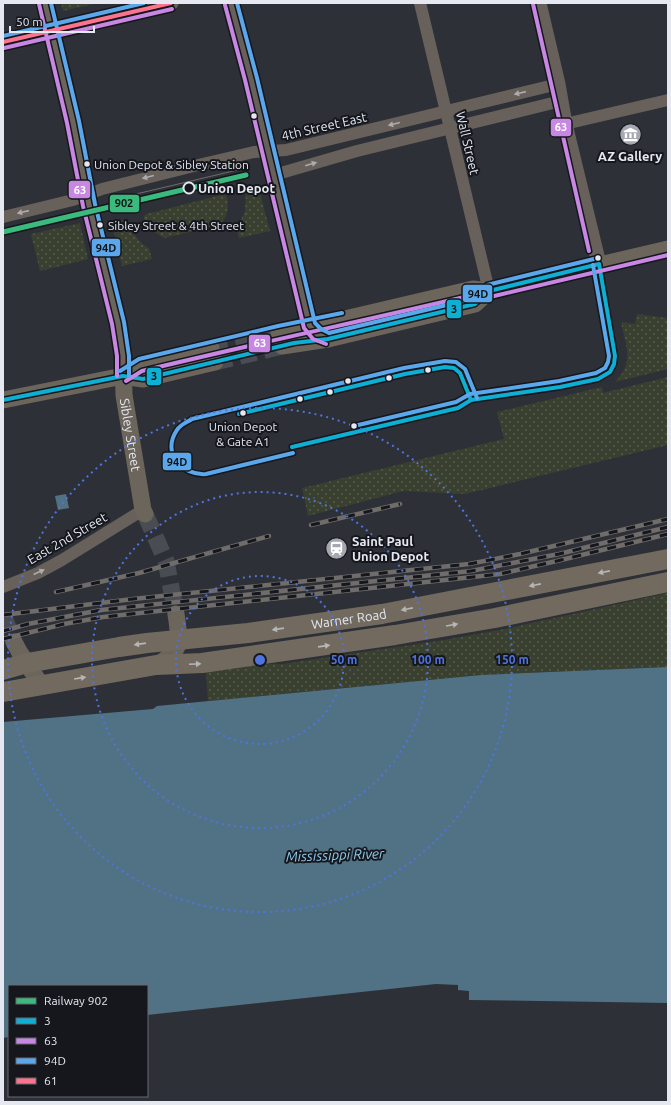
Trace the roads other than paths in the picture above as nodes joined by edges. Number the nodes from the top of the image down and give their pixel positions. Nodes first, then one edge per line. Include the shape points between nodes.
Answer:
1 (45, 3) edge
2 (171, 3) edge
3 (231, 3) edge
4 (420, 3) edge
5 (539, 3) edge
6 (52, 31) junction
7 (3, 42) edge
8 (558, 84) junction
9 (668, 100) edge
10 (561, 101) junction
11 (446, 111) junction
12 (565, 124) junction
13 (450, 129) junction
14 (268, 152) junction
15 (274, 175) junction
16 (87, 196) junction
17 (3, 217) edge
18 (668, 249) edge
19 (599, 264) junction
20 (489, 290) junction
21 (310, 326) junction
22 (328, 339) junction
23 (213, 355) tunnel mouth
24 (123, 376) junction
25 (3, 400) edge
26 (144, 512) joint
27 (668, 559) edge
28 (668, 582) edge
29 (3, 586) edge
30 (176, 614) tunnel mouth
31 (179, 640) junction
32 (14, 642) tunnel mouth
33 (27, 664) junction
34 (156, 665) junction
35 (3, 670) edge
36 (41, 685) junction
37 (3, 692) edge

1 - 6 main road, Sibley Street
2 - 6 street
3 - 14 street
4 - 11 street, Wall Street
5 - 8 street
6 - 7 street
6 - 16 main road, Sibley Street
8 - 10 street
8 -> 11 street, 4th Street East
9 - 12 street
10 - 12 street
10 - 13 street
11 - 13 street, Wall Street
11 -> 14 street, 4th Street East via 286,150
12 - 19 street
15 -> 13 street via 356,151
13 - 20 street, Wall Street
14 - 15 street
14 -> 16 street, 4th Street East via 254,152 194,166 102,189
15 - 21 street
16 -> 17 street, 4th Street East
16 - 24 main road, Sibley Street via 118,323
18 - 19 main road
19 - 20 main road
20 - 21 main road via 473,289
20 - 22 main road via 476,304
21 - 22 street via 317,334
21 - 22 main road via 280,339
23 - 24 main road via 140,365
24 - 25 main road
24 - 26 main road, Sibley Street
29 -> 26 street, East 2nd Street via 38,573
27 -> 31 highway, Warner Road via 382,614
34 -> 28 highway, Warner Road via 202,663 395,635
30 - 31 main road
31 -> 33 highway, Warner Road via 112,648
31 - 34 main road via 174,653
32 - 33 main road
33 - 35 highway, Warner Road
33 - 36 main road
36 -> 34 highway, Warner Road
36 - 37 highway, Warner Road

